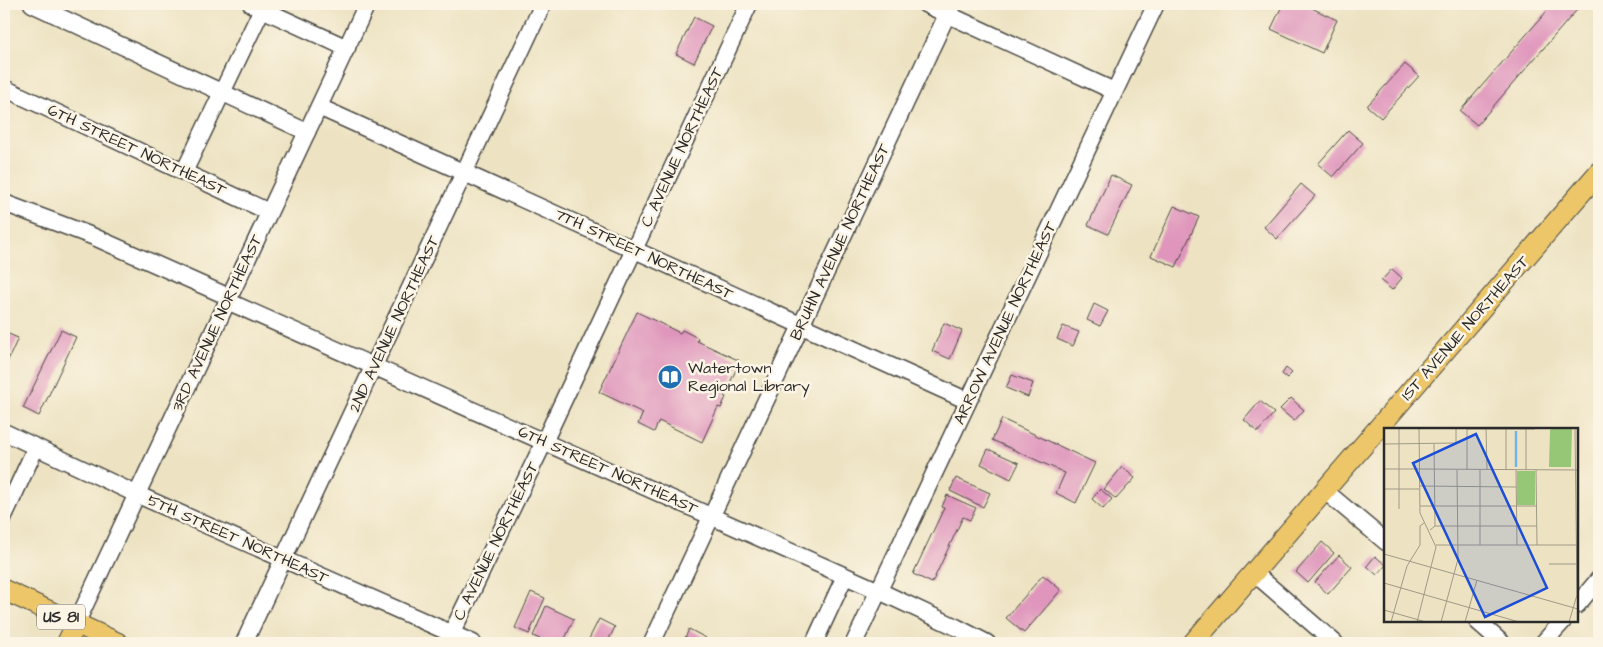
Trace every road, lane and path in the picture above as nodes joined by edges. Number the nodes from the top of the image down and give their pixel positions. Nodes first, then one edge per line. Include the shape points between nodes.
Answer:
1 (32, 4) edge
2 (368, 4) edge
3 (543, 4) edge
4 (748, 4) edge
5 (925, 4) edge
6 (1156, 4) edge
7 (256, 6) edge
8 (950, 9) edge
9 (347, 48) junction
10 (4, 88) edge
11 (1114, 90) junction
12 (222, 92) junction
13 (319, 107) junction
14 (307, 132) junction
15 (184, 172) junction
16 (465, 172) junction
17 (1599, 172) edge
18 (4, 203) edge
19 (269, 212) junction
20 (634, 249) junction
21 (228, 299) junction
22 (801, 325) junction
23 (374, 367) junction
24 (968, 401) junction
25 (4, 432) edge
26 (544, 442) junction
27 (36, 447) junction
28 (1325, 490) junction
29 (136, 494) junction
30 (4, 516) edge
31 (710, 516) junction
32 (1384, 540) edge
33 (284, 559) junction
34 (1254, 573) junction
35 (845, 576) junction
36 (1599, 579) edge
37 (4, 590) edge
38 (879, 591) junction
39 (1578, 603) edge
40 (1478, 622) edge
41 (1562, 622) edge
42 (76, 624) junction
43 (449, 638) edge
44 (67, 643) edge
45 (118, 643) edge
46 (244, 643) edge
47 (473, 643) edge
48 (652, 643) edge
49 (814, 643) edge
50 (854, 643) edge
51 (987, 643) edge
52 (1193, 643) edge
53 (1335, 643) edge
54 (1502, 643) edge
55 (1543, 643) edge

1 - 12 street
2 - 9 street, 3RD AVENUE NORTHEAST
3 - 16 street, 2ND AVENUE NORTHEAST
4 - 20 street, C AVENUE NORTHEAST
5 - 8 street
6 - 11 street, ARROW AVENUE NORTHEAST
7 - 9 street
7 - 12 street
8 - 11 street
8 - 22 street, BRUHN AVENUE NORTHEAST
9 - 13 street, 3RD AVENUE NORTHEAST
10 - 15 street, 6TH STREET NORTHEAST
11 - 24 street, ARROW AVENUE NORTHEAST
12 - 14 street
12 - 15 street
13 - 14 street, 3RD AVENUE NORTHEAST
13 - 16 street, 7TH STREET NORTHEAST
14 - 19 street, 3RD AVENUE NORTHEAST
15 - 19 street, 6TH STREET NORTHEAST
16 - 20 street, 7TH STREET NORTHEAST
16 - 23 street, 2ND AVENUE NORTHEAST
17 - 28 main road, 1ST AVENUE NORTHEAST
18 - 21 street, 6TH STREET NORTHEAST via 92,236
19 - 21 street, 3RD AVENUE NORTHEAST
20 - 22 street, 7TH STREET NORTHEAST
20 - 26 street, C AVENUE NORTHEAST
21 - 23 street, 6TH STREET NORTHEAST
21 - 29 street, 3RD AVENUE NORTHEAST
22 - 24 street, 7TH STREET NORTHEAST
22 - 31 street, BRUHN AVENUE NORTHEAST
23 - 26 street, 6TH STREET NORTHEAST
23 - 33 street, 2ND AVENUE NORTHEAST
24 - 38 street, ARROW AVENUE NORTHEAST
25 - 27 street, 5TH STREET NORTHEAST
26 - 31 street, 6TH STREET NORTHEAST
26 - 43 street, C AVENUE NORTHEAST
27 - 29 street, 5TH STREET NORTHEAST
27 - 30 street
28 - 32 street
28 - 34 main road, 1ST AVENUE NORTHEAST
29 - 33 street, 5TH STREET NORTHEAST
29 - 42 street, 3RD AVENUE NORTHEAST
31 - 35 street, 6TH STREET NORTHEAST
31 - 48 street, BRUHN AVENUE NORTHEAST
33 - 43 street, 5TH STREET NORTHEAST
33 - 46 street, 2ND AVENUE NORTHEAST
34 - 52 main road, 1ST AVENUE NORTHEAST
34 - 53 street
35 - 38 street, 6TH STREET NORTHEAST
35 - 49 street
36 - 39 street
37 - 42 main road, US 81
38 - 50 street, ARROW AVENUE NORTHEAST
38 - 51 street, 6TH STREET NORTHEAST
40 - 54 street
41 - 55 street
42 - 44 main road, 3RD AVENUE NORTHEAST
42 - 45 main road, US 81
43 - 47 street, 5TH STREET NORTHEAST

